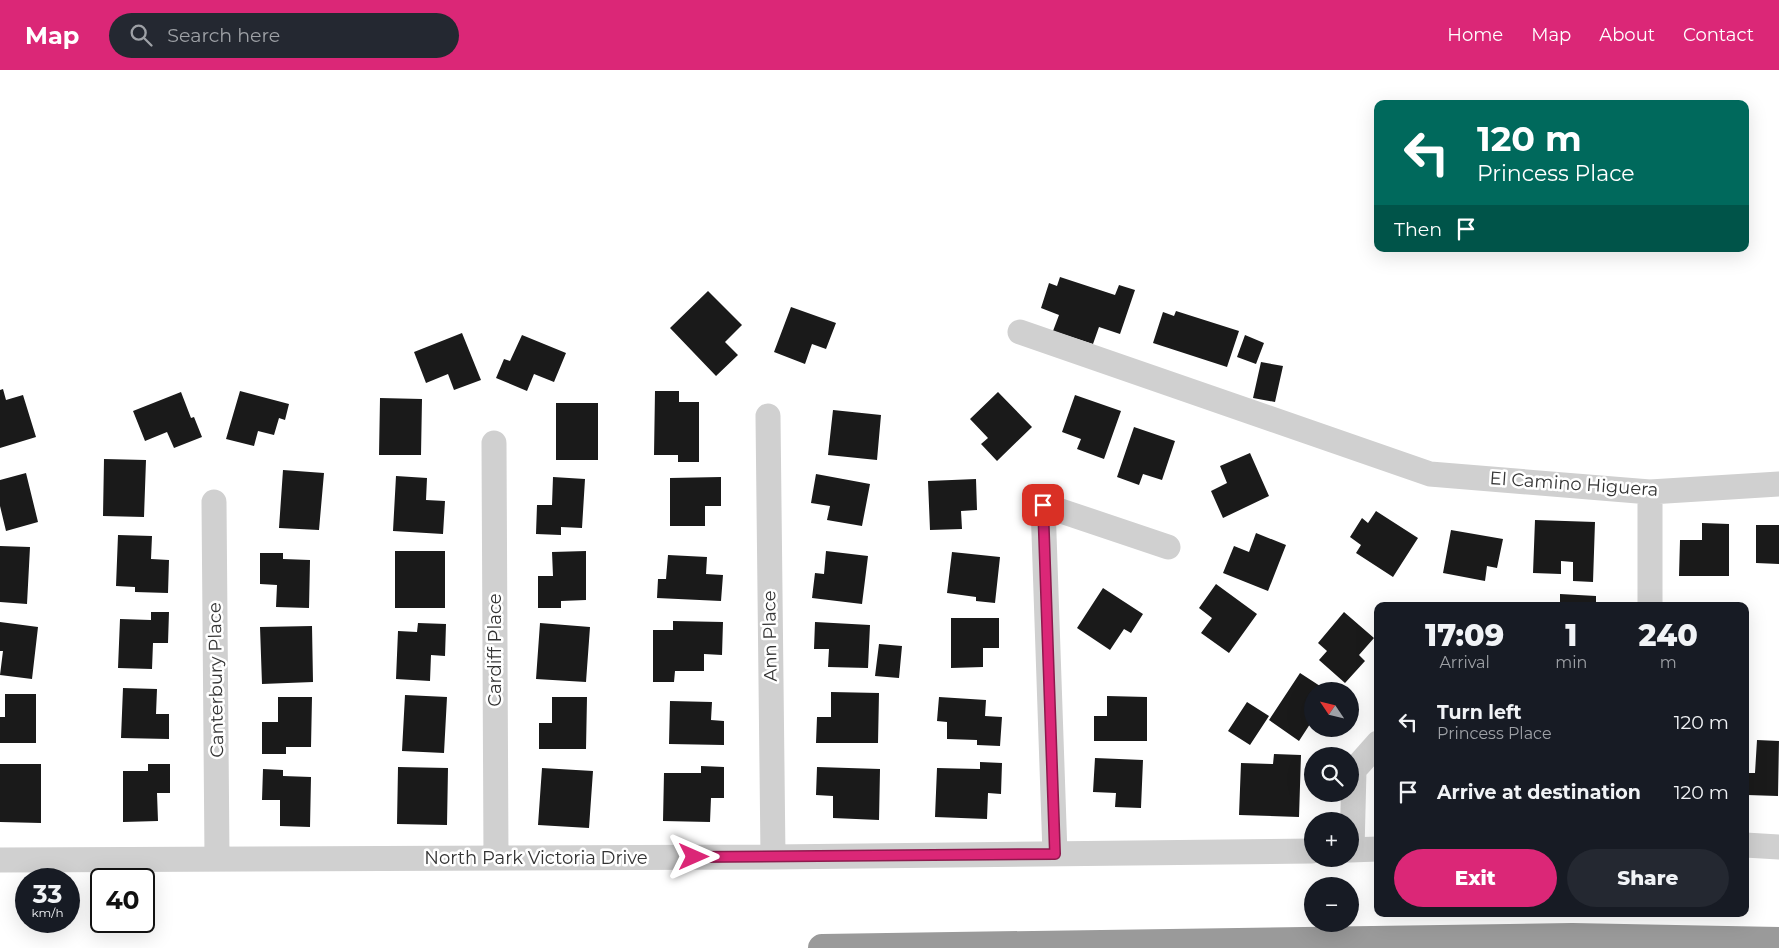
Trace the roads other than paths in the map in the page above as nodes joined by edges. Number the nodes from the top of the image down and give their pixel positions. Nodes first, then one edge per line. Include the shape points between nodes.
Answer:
1 (1020, 332) dead end
2 (768, 416) dead end
3 (494, 443) dead end
4 (1779, 484) edge
5 (1650, 492) junction
6 (214, 502) dead end
7 (1168, 547) dead end
8 (1650, 602) edge
9 (1374, 748) edge
10 (1352, 812) edge
11 (1749, 845) edge
12 (1779, 847) edge
13 (1359, 850) edge
14 (1374, 850) edge
15 (1304, 851) edge
16 (1055, 854) junction
17 (772, 857) junction
18 (217, 858) junction
19 (496, 858) junction
20 (0, 860) edge
21 (1779, 941) edge
22 (822, 948) edge

1 - 5 street, El Camino Higuera via 1430,474
2 - 17 street, Ann Place
3 - 19 street, Cardiff Place
4 - 5 street, El Camino Higuera
5 - 8 street
6 - 18 street, Canterbury Place
7 - 16 street via 1043,505
9 - 10 street via 1354,770
11 - 12 street
13 - 14 street
15 - 16 street, North Park Victoria Drive
16 - 17 street, North Park Victoria Drive
17 - 19 street, North Park Victoria Drive
18 - 19 street, North Park Victoria Drive
18 - 20 street, North Park Victoria Drive
21 - 22 highway via 1572,937

